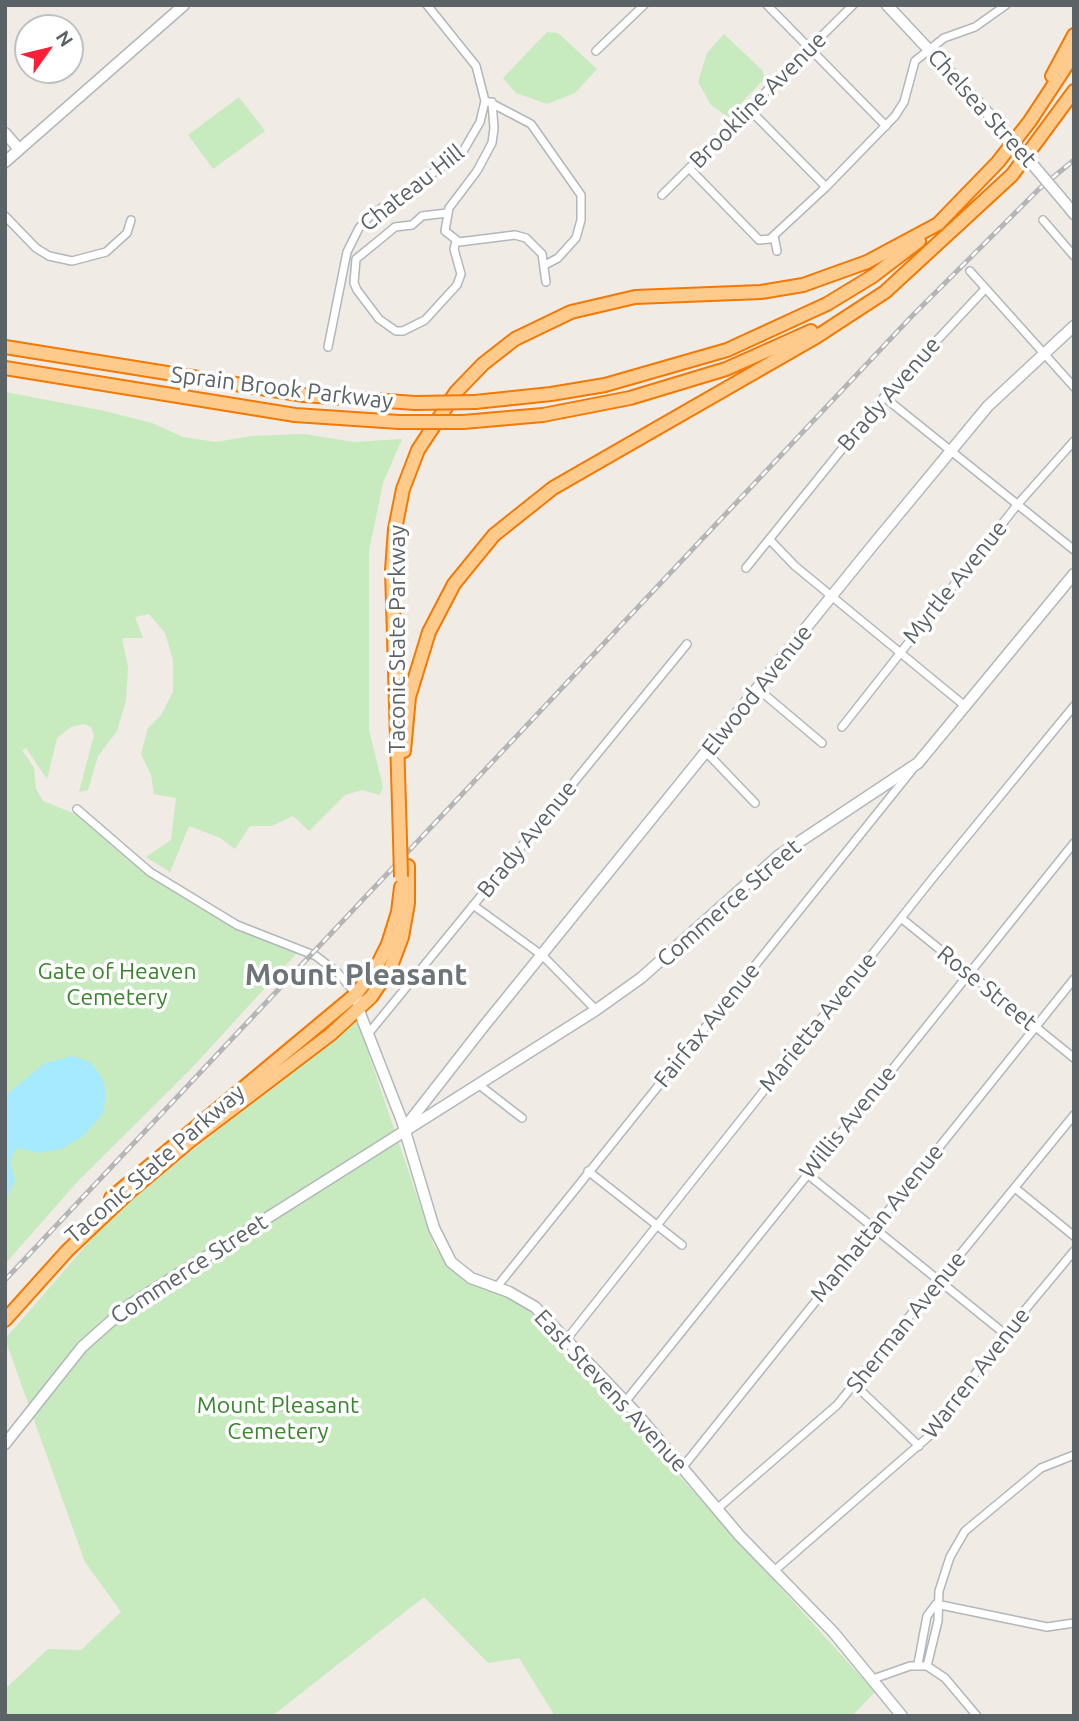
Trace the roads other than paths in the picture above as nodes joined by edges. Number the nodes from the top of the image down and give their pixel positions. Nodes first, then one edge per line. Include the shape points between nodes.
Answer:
1 (184, 5) edge
2 (427, 5) edge
3 (644, 5) edge
4 (767, 5) edge
5 (853, 5) edge
6 (887, 5) edge
7 (1006, 5) edge
8 (1074, 35) edge
9 (929, 48) junction
10 (809, 49) junction
11 (596, 51) dead end
12 (1074, 54) edge
13 (1074, 91) edge
14 (488, 102) junction
15 (748, 107) junction
16 (886, 126) junction
17 (5, 133) edge
18 (1020, 135) junction
19 (19, 149) junction
20 (5, 162) edge
21 (690, 169) junction
22 (826, 187) junction
23 (662, 195) dead end
24 (447, 213) junction
25 (1074, 214) edge
26 (5, 216) edge
27 (131, 220) dead end
28 (1043, 220) dead end
29 (938, 224) junction
30 (774, 236) junction
31 (456, 241) junction
32 (939, 245) junction
33 (777, 251) dead end
34 (1074, 256) edge
35 (545, 265) junction
36 (970, 271) dead end
37 (546, 282) dead end
38 (985, 289) junction
39 (1074, 327) edge
40 (5, 347) edge
41 (328, 347) dead end
42 (1043, 353) junction
43 (5, 368) edge
44 (1074, 387) edge
45 (884, 397) junction
46 (1074, 441) edge
47 (951, 452) junction
48 (1017, 505) junction
49 (770, 540) junction
50 (1074, 550) edge
51 (746, 568) dead end
52 (1074, 574) edge
53 (832, 597) junction
54 (687, 644) dead end
55 (899, 653) junction
56 (758, 689) junction
57 (965, 706) junction
58 (1074, 706) edge
59 (842, 727) dead end
60 (822, 743) dead end
61 (706, 752) junction
62 (918, 763) junction
63 (755, 803) dead end
64 (77, 809) dead end
65 (403, 835) junction
66 (1074, 843) edge
67 (404, 872) junction
68 (473, 905) junction
69 (901, 918) junction
70 (543, 956) junction
71 (969, 974) junction
72 (1074, 979) edge
73 (356, 994) junction
74 (359, 1009) junction
75 (596, 1010) junction
76 (1035, 1027) junction
77 (368, 1034) junction
78 (1074, 1058) edge
79 (454, 1066) joint
80 (478, 1084) junction
81 (1074, 1115) edge
82 (522, 1118) dead end
83 (405, 1132) junction
84 (588, 1171) junction
85 (806, 1173) junction
86 (1015, 1188) junction
87 (657, 1224) junction
88 (874, 1226) junction
89 (1074, 1236) edge
90 (682, 1245) dead end
91 (1074, 1251) edge
92 (940, 1281) junction
93 (496, 1288) junction
94 (5, 1307) edge
95 (5, 1320) edge
96 (1005, 1334) junction
97 (566, 1340) junction
98 (855, 1385) junction
99 (625, 1402) junction
100 (5, 1444) edge
101 (919, 1446) junction
102 (1074, 1455) edge
103 (682, 1468) junction
104 (717, 1509) junction
105 (774, 1571) junction
106 (936, 1604) junction
107 (1074, 1623) edge
108 (918, 1664) junction
109 (926, 1667) junction
110 (873, 1679) junction
111 (902, 1716) edge
112 (977, 1716) edge

1 - 19 street
2 - 14 street via 475,66
3 - 11 street
4 - 10 street
5 - 10 street, Brookline Avenue
6 - 9 street, Chelsea Street
7 - 9 street via 975,27
8 - 18 highway
9 - 16 street via 915,61 904,102
9 - 25 street, Chelsea Street, bridge
10 - 15 street, Brookline Avenue
10 - 16 street
12 - 18 highway, Taconic State Parkway
13 - 32 highway, Taconic State Parkway via 1012,175
14 - 24 street via 494,114 492,143
14 - 35 street via 531,124 581,195 582,220 576,238
14 - 41 street, Chateau Hill via 462,153 359,228 347,252
15 - 21 street, Brookline Avenue
15 - 22 street
16 - 22 street
17 - 19 street
18 - 29 highway, Taconic State Parkway
19 - 20 street
21 - 23 street, Brookline Avenue
21 - 30 street via 759,240
22 - 30 street
24 - 31 street via 444,231
24 - 31 street via 422,216 412,225 395,227 356,259 354,283 379,319 402,331 425,320 457,285 461,274
26 - 27 street via 36,248 72,261 106,252 127,233
28 - 34 street
29 - 40 highway, Sprain Brook Parkway, bridge via 850,290 740,345 612,383 551,394 415,403 304,395
29 - 65 highway, Taconic State Parkway via 867,262 803,285 761,292 635,297 582,308 515,340 465,382 418,450 395,529 392,576
30 - 33 street
31 - 35 street via 515,235 535,245
32 - 43 highway, Sprain Brook Parkway, bridge via 826,323 726,369 591,407 463,422 399,422 287,414
32 - 65 highway, Taconic State Parkway via 847,318 544,494 485,544 440,607 415,670 404,737
35 - 37 street
36 - 38 street
38 - 42 street
38 - 45 street, Brady Avenue
39 - 42 street, Elwood Avenue
42 - 44 street
42 - 47 street, Elwood Avenue via 988,406
45 - 47 street
45 - 49 street, Brady Avenue
46 - 48 street, Myrtle Avenue
47 - 48 street
47 - 53 street, Elwood Avenue
48 - 50 street
48 - 55 street, Myrtle Avenue
49 - 51 street, Brady Avenue
49 - 53 street
52 - 57 street, Commerce Street
53 - 55 street
53 - 56 street, Elwood Avenue
54 - 68 street, Brady Avenue
55 - 57 street
55 - 59 street, Myrtle Avenue
56 - 60 street
56 - 61 street, Elwood Avenue
57 - 62 street, Commerce Street
58 - 69 street, Marietta Avenue
61 - 63 street
61 - 70 street, Elwood Avenue
62 - 75 street, Commerce Street via 778,856 641,978
62 - 84 street, Fairfax Avenue
64 - 73 street via 150,872 242,927 326,962
65 - 67 highway, Taconic State Parkway, bridge
66 - 71 street, Willis Avenue
67 - 73 highway, Taconic State Parkway via 390,938 376,968
67 - 74 highway, Taconic State Parkway via 408,910 398,950 383,980
68 - 70 street
68 - 77 street, Brady Avenue
69 - 71 street, Rose Street
69 - 87 street, Marietta Avenue
70 - 75 street
70 - 79 street, Elwood Avenue
71 - 76 street, Rose Street
71 - 85 street, Willis Avenue
72 - 76 street, Manhattan Avenue
73 - 74 street, East Stevens Avenue
73 - 94 highway, Taconic State Parkway via 124,1186
74 - 77 street, East Stevens Avenue
74 - 95 highway, Taconic State Parkway via 148,1176 67,1251
75 - 80 street, Commerce Street
76 - 78 street, Rose Street
76 - 88 street, Manhattan Avenue
77 - 83 street, East Stevens Avenue
79 - 83 street, Commerce Street
80 - 82 street
80 - 83 street, Commerce Street
81 - 86 street, Sherman Avenue
83 - 93 street, East Stevens Avenue via 442,1247 451,1262 471,1278
83 - 100 street, Commerce Street via 121,1310 88,1341
84 - 87 street
84 - 93 street, Fairfax Avenue
85 - 88 street
85 - 99 street, Willis Avenue
86 - 89 street
86 - 92 street, Sherman Avenue
87 - 90 street
87 - 97 street, Marietta Avenue
88 - 92 street
88 - 103 street, Manhattan Avenue
91 - 96 street, Warren Avenue
92 - 96 street
92 - 98 street, Sherman Avenue
93 - 97 street, East Stevens Avenue via 535,1307
96 - 101 street, Warren Avenue via 942,1422
97 - 99 street, East Stevens Avenue
98 - 101 street
98 - 104 street, Sherman Avenue via 838,1405
99 - 103 street, East Stevens Avenue
101 - 105 street, Warren Avenue
102 - 106 street via 1041,1468 965,1531 950,1557
103 - 104 street, East Stevens Avenue
104 - 105 street, East Stevens Avenue
105 - 110 street, East Stevens Avenue
106 - 107 street via 1047,1627
106 - 108 street via 928,1616
106 - 109 street via 938,1621
108 - 109 street
108 - 110 street
109 - 112 street via 946,1678
110 - 111 street, East Stevens Avenue

